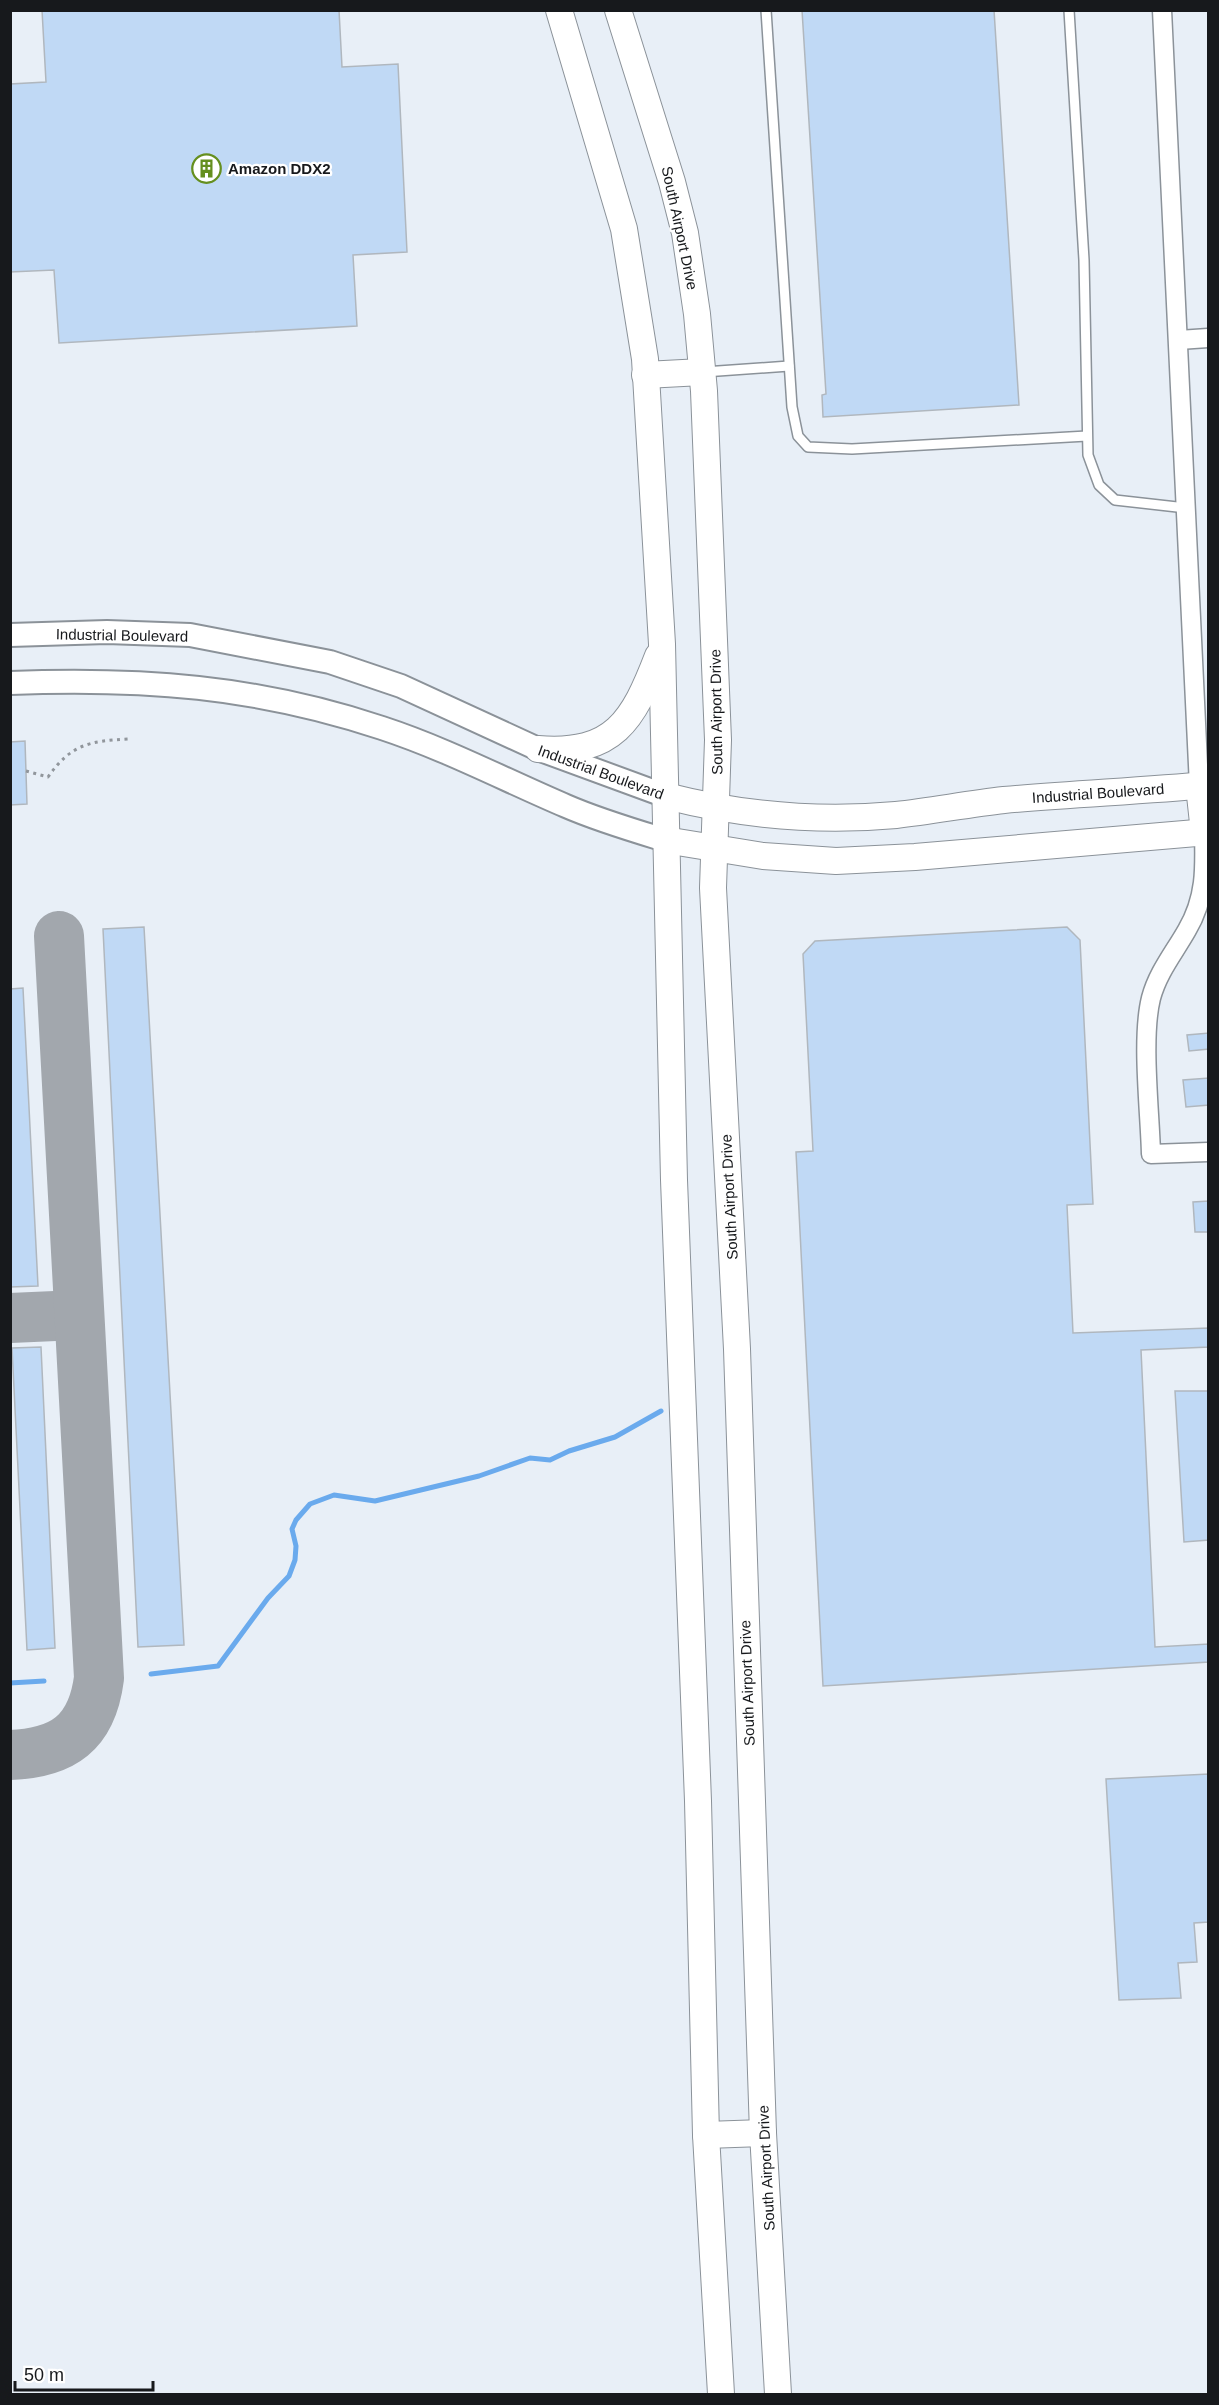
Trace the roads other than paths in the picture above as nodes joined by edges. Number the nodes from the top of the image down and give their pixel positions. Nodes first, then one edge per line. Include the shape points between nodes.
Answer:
1 (560, 10) edge
2 (618, 10) edge
3 (766, 10) edge
4 (1069, 10) edge
5 (1162, 10) edge
6 (1209, 338) edge
7 (1179, 340) junction
8 (789, 366) junction
9 (702, 372) junction
10 (645, 375) junction
11 (1087, 436) junction
12 (1186, 508) junction
13 (10, 635) edge
14 (662, 644) junction
15 (10, 683) edge
16 (537, 749) junction
17 (1204, 786) edge
18 (666, 796) junction
19 (717, 808) junction
20 (1206, 832) edge
21 (665, 840) junction
22 (716, 850) junction
23 (1209, 1152) edge
24 (764, 2133) junction
25 (706, 2135) junction
26 (721, 2394) edge
27 (778, 2394) edge

1 - 10 main road via 624,229
2 - 9 main road, South Airport Drive via 685,233
3 - 8 lane
4 - 11 lane via 1084,260
5 - 7 street
6 - 7 street
7 - 12 street
8 - 9 lane
8 - 11 lane via 798,436 808,447 852,449
9 - 10 main road
9 - 19 main road, South Airport Drive via 718,740
10 - 14 main road
11 - 12 lane via 1088,454 1099,484 1115,500
12 - 17 street
13 - 16 street, Industrial Boulevard via 190,635 330,662 401,686
14 - 16 main road via 643,694 620,726 605,738 578,749
14 - 18 main road
15 - 21 street via 158,682 222,689 303,705 419,742 568,807
16 - 18 street, Industrial Boulevard
17 - 19 main road, Industrial Boulevard via 1016,799 865,816 780,816
17 - 20 main road
18 - 19 main road, Industrial Boulevard
18 - 21 main road
19 - 22 main road, South Airport Drive
20 - 22 main road via 859,860 810,861
20 - 23 street via 1203,894 1155,986 1147,1034 1151,1154
21 - 22 main road
21 - 25 main road
22 - 24 main road, South Airport Drive via 713,888 737,1349
24 - 25 main road
24 - 27 main road, South Airport Drive
25 - 26 main road

